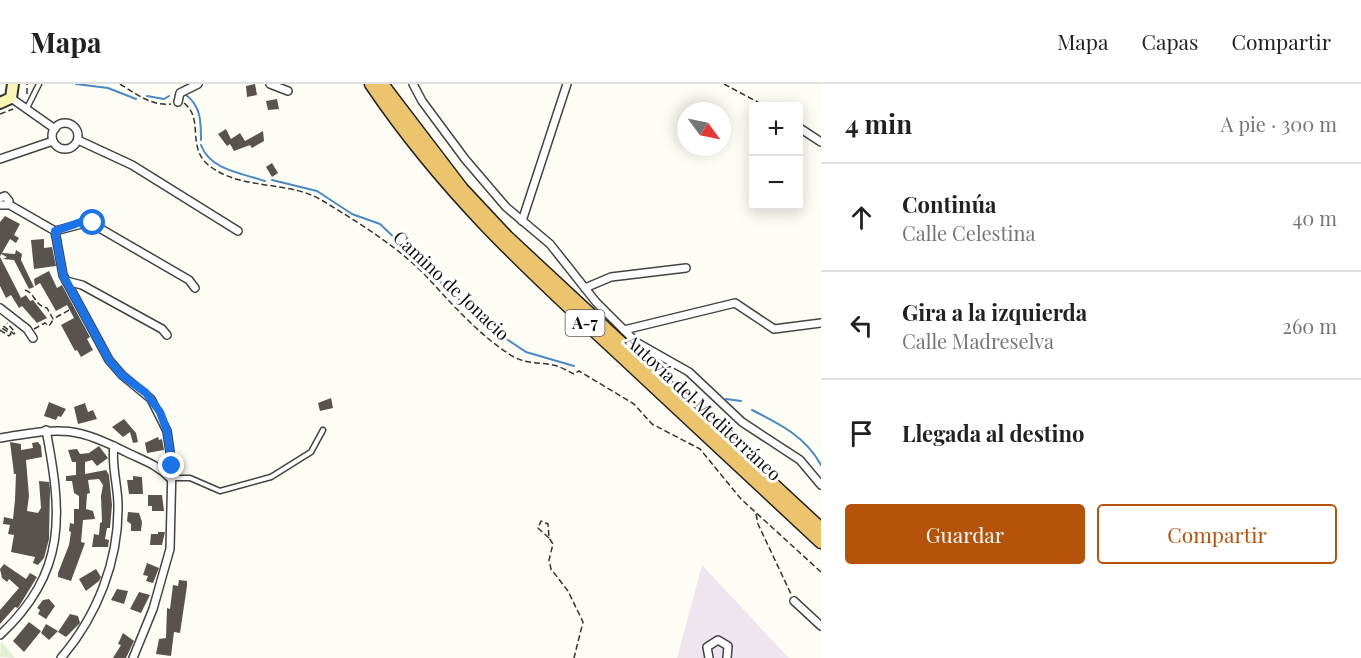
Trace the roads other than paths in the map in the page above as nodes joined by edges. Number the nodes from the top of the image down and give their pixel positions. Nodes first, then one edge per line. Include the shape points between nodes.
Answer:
1 (39, 84) edge
2 (198, 84) edge
3 (270, 84) edge
4 (371, 84) edge
5 (381, 84) edge
6 (413, 84) edge
7 (567, 84) edge
8 (14, 88) edge
9 (288, 92) dead end
10 (178, 102) road end
11 (0, 103) edge
12 (27, 108) junction
13 (55, 129) junction
14 (803, 130) edge
15 (78, 140) junction
16 (53, 141) junction
17 (821, 142) edge
18 (0, 159) edge
19 (0, 197) edge
20 (2, 205) edge
21 (522, 221) junction
22 (55, 231) junction
23 (238, 231) dead end
24 (686, 268) dead end
25 (66, 281) junction
26 (195, 288) dead end
27 (585, 288) junction
28 (0, 308) edge
29 (821, 323) edge
30 (624, 330) junction
31 (31, 335) road end
32 (166, 335) dead end
33 (46, 430) junction
34 (323, 430) dead end
35 (0, 438) edge
36 (114, 446) junction
37 (170, 478) junction
38 (821, 485) edge
39 (821, 529) edge
40 (821, 542) edge
41 (794, 601) road end
42 (821, 626) edge
43 (0, 635) edge
44 (135, 657) edge
45 (61, 658) edge
46 (709, 658) edge
47 (727, 658) edge

1 - 12 lane
2 - 10 street via 180,93
3 - 9 street
4 - 40 highway, Autovía del Mediterráneo / A-7 via 447,185 503,245
5 - 39 highway, Autovía del Mediterráneo / A-7 via 462,189 507,237
6 - 21 street via 465,159
7 - 21 street
8 - 11 main road
8 - 12 street
12 - 13 street
13 - 15 street via 62,124 71,125
13 - 16 street
14 - 17 street
15 - 16 street via 66,149
15 - 23 street via 132,165
16 - 18 street
19 - 20 street via 7,197
20 - 22 street
21 - 27 street via 550,244
22 - 25 street
22 - 26 street via 89,222 189,280
24 - 27 street via 610,277
25 - 32 street via 81,285 162,328
25 - 37 street via 112,365 146,393 160,412 169,441
27 - 30 street
28 - 31 street
29 - 30 street via 774,329 735,303
30 - 38 street via 636,342 697,378 742,422 800,460
33 - 35 street
33 - 36 street via 80,431
33 - 43 street via 58,496 55,540 36,589
34 - 37 lane via 311,452 271,477 220,491 186,477
36 - 37 street
36 - 45 street via 118,521 111,563 96,605
37 - 44 street via 170,549
41 - 42 street
46 - 47 street via 708,647 718,640 728,646

